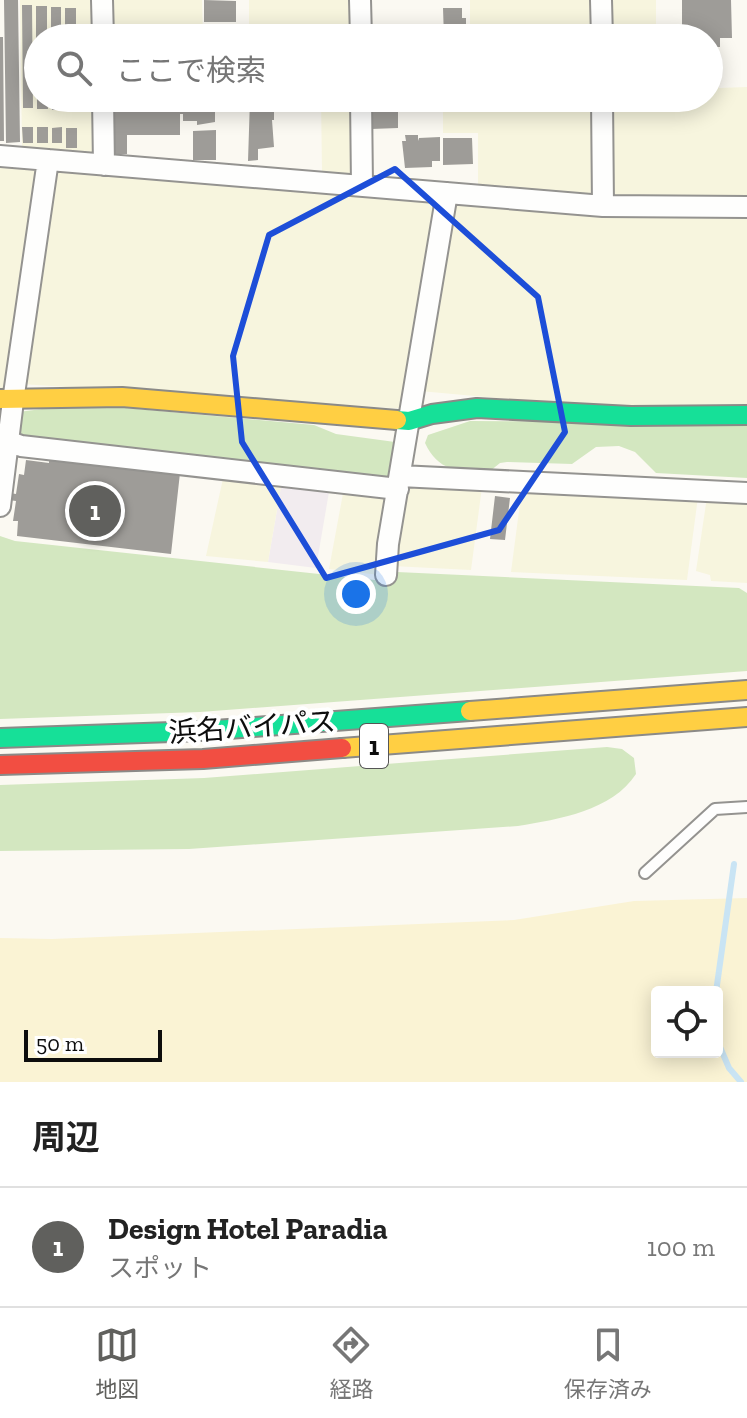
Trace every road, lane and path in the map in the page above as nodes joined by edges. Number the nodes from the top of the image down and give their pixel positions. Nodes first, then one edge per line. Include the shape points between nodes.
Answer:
1 (102, 0) edge
2 (360, 0) edge
3 (601, 0) edge
4 (103, 24) edge
5 (361, 24) edge
6 (602, 24) edge
7 (103, 112) edge
8 (361, 112) edge
9 (602, 112) edge
10 (0, 156) edge
11 (48, 160) junction
12 (104, 165) junction
13 (362, 186) junction
14 (447, 193) junction
15 (603, 206) junction
16 (747, 207) edge
17 (6, 400) edge
18 (747, 415) edge
19 (409, 421) junction
20 (4, 439) edge
21 (399, 482) junction
22 (747, 493) edge
23 (0, 506) edge
24 (386, 575) dead end
25 (747, 690) edge
26 (747, 717) edge
27 (0, 738) edge
28 (0, 765) edge
29 (747, 807) edge
30 (645, 873) dead end

1 - 4 street
2 - 5 street
3 - 6 street
7 - 12 street
8 - 13 street
9 - 15 street
10 - 11 street
11 - 12 street
11 - 17 street
12 - 13 street
13 - 14 street
14 - 15 street
14 - 19 street
15 - 16 street
17 - 19 main road via 152,399
17 - 20 street
18 - 19 main road via 594,414 492,406
19 - 21 street
20 - 21 street via 21,446
20 - 23 street
21 - 22 street
21 - 24 street
25 - 27 main road, 浜名バイパス / 1 via 201,731
26 - 28 main road, 浜名バイパス / 1 via 203,759
29 - 30 lane via 715,809

